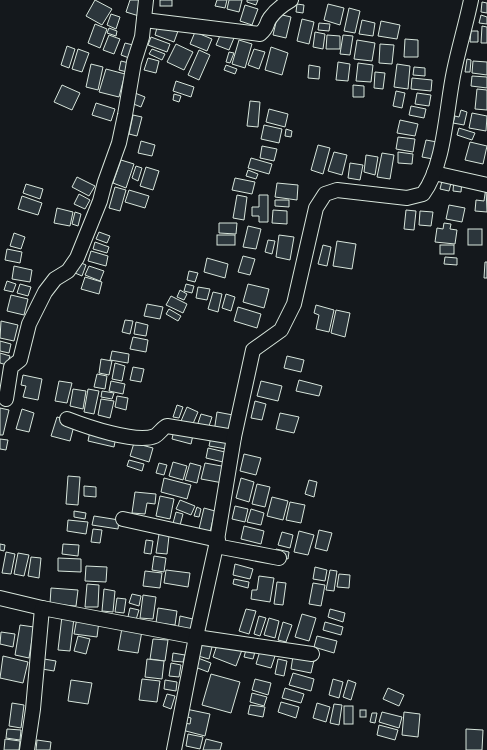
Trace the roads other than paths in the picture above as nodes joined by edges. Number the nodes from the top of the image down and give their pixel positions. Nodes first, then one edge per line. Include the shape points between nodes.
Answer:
1 (146, 0) edge
2 (291, 0) edge
3 (472, 0) edge
4 (144, 20) junction
5 (434, 173) junction
6 (487, 185) edge
7 (5, 366) edge
8 (6, 399) dead end
9 (67, 419) dead end
10 (234, 437) junction
11 (123, 519) dead end
12 (217, 543) junction
13 (279, 558) dead end
14 (0, 598) edge
15 (42, 608) junction
16 (196, 636) junction
17 (312, 654) dead end
18 (27, 750) edge
19 (174, 750) edge

1 - 4 street
2 - 4 street via 270,18 267,28 260,34
3 - 5 street via 454,71
4 - 7 street via 118,143 100,201 77,258 68,271 55,279 45,292 29,324 20,360
5 - 6 street
5 - 10 street via 430,185 423,194 407,198 338,190 330,191 321,198 316,208 294,304 281,330 256,347 250,359
7 - 8 street
9 - 10 street via 97,430 130,436 154,436 167,426
10 - 12 street
11 - 12 street
12 - 13 street
12 - 16 street
14 - 15 street
15 - 16 street
15 - 18 street
16 - 17 street
16 - 19 street

